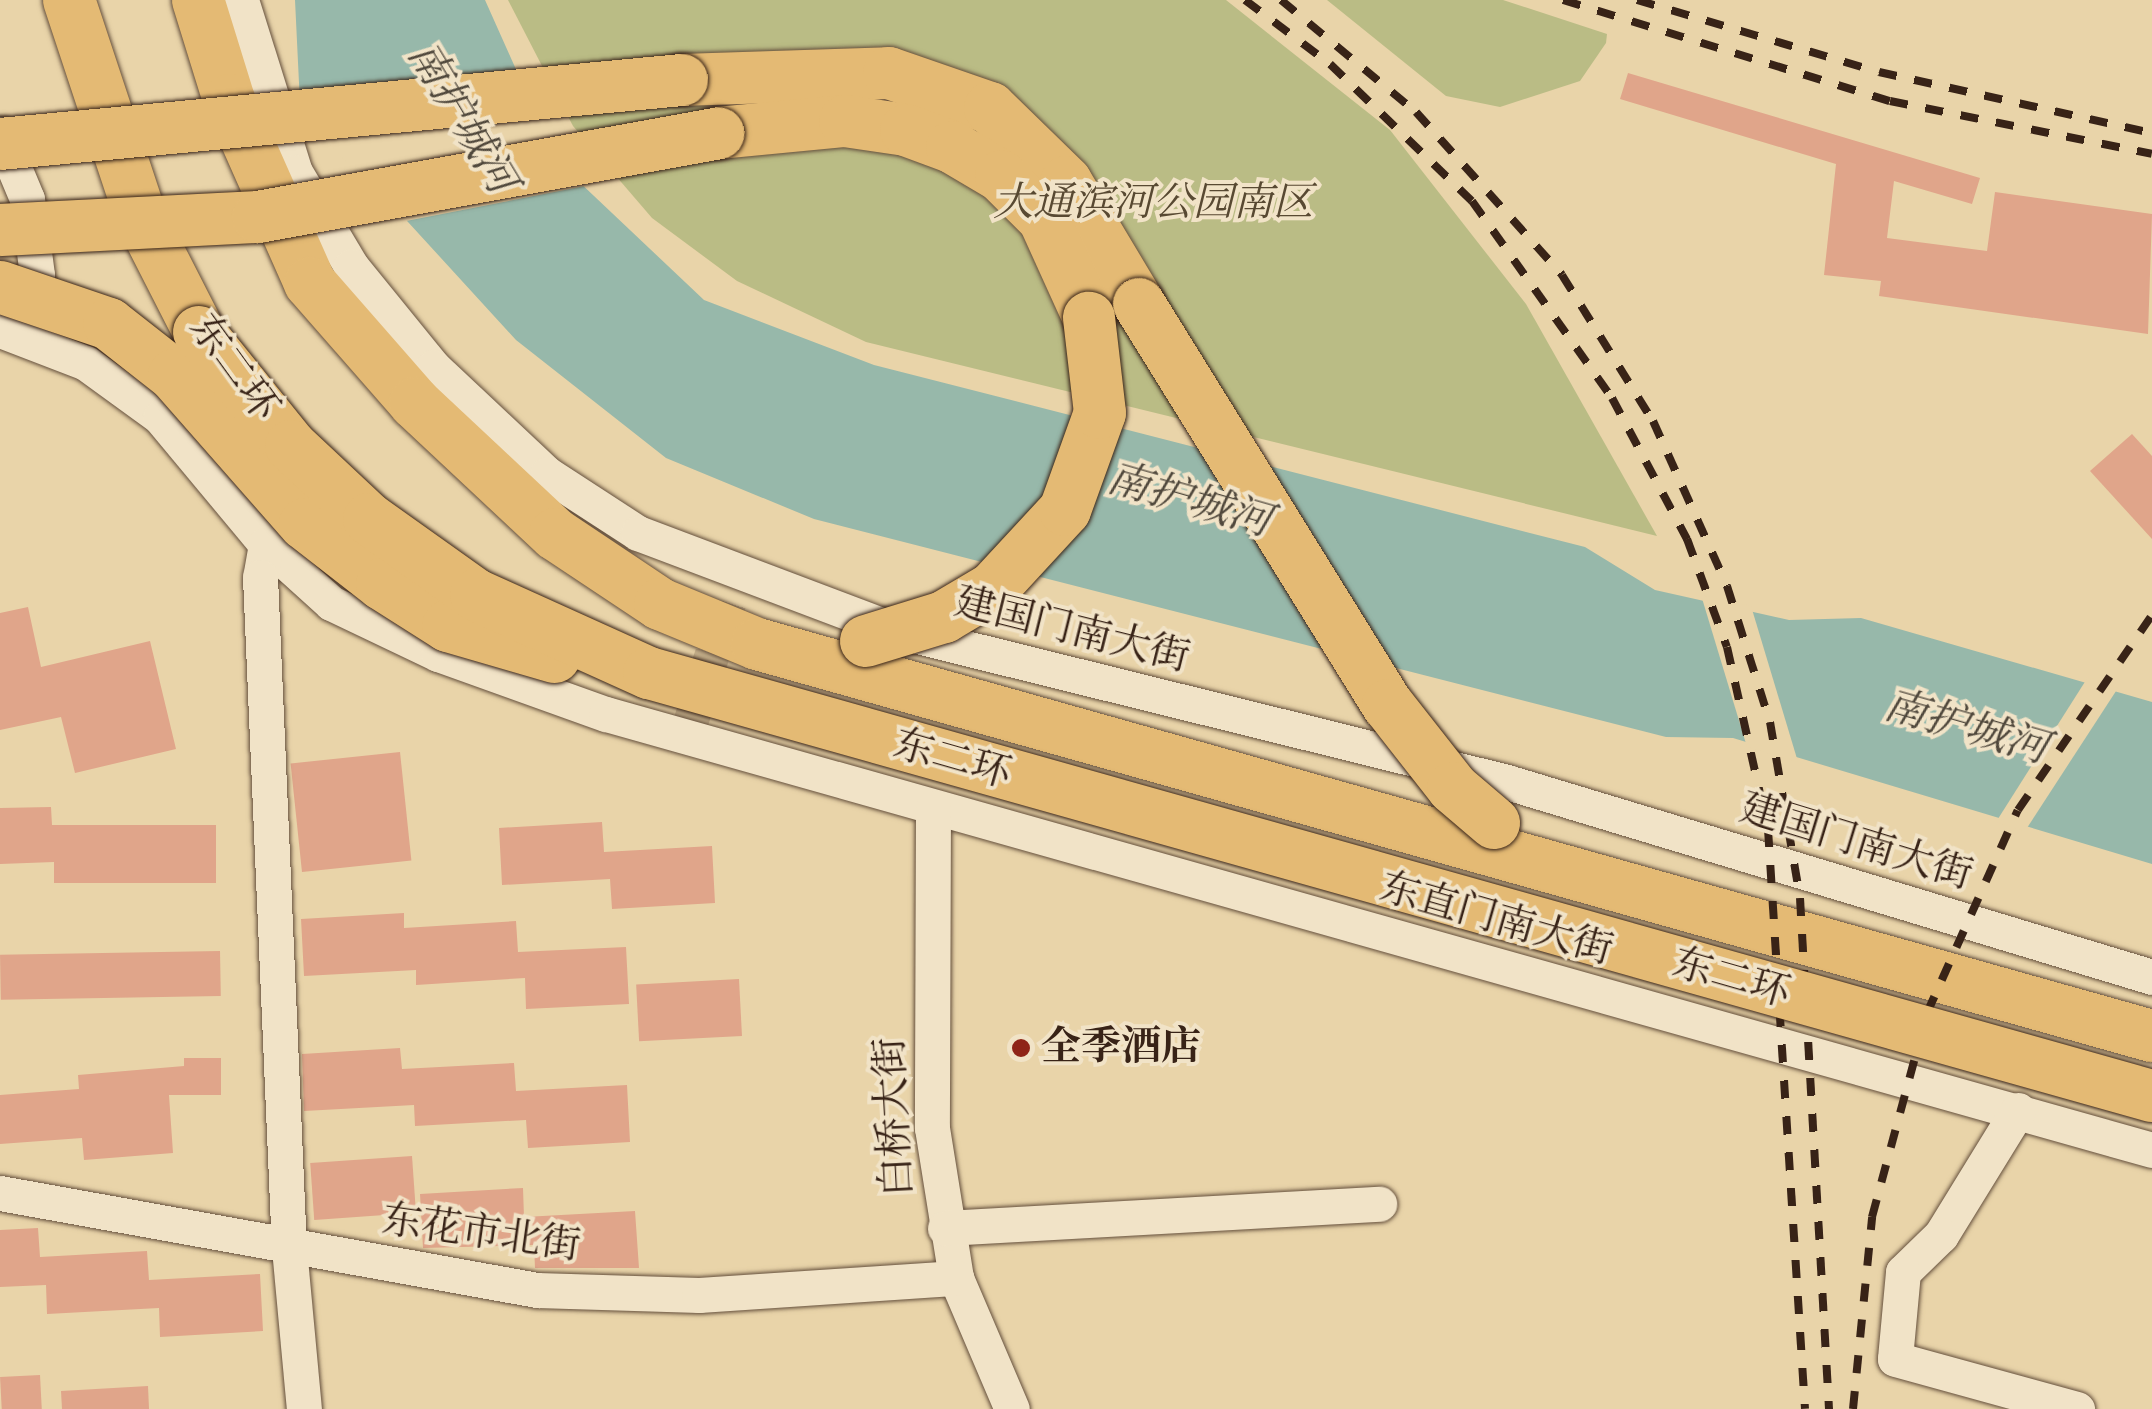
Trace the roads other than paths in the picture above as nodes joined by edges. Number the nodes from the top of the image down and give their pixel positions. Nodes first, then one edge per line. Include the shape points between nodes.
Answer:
1 (69, 0) edge
2 (198, 0) edge
3 (242, 0) edge
4 (0, 134) edge
5 (0, 144) edge
6 (0, 185) edge
7 (0, 230) edge
8 (6, 321) edge
9 (266, 544) junction
10 (757, 644) junction
11 (649, 673) junction
12 (933, 808) junction
13 (1669, 903) junction
14 (2152, 977) edge
15 (2152, 1036) edge
16 (2152, 1096) edge
17 (2018, 1110) junction
18 (2152, 1150) edge
19 (0, 1193) edge
20 (1379, 1204) dead end
21 (945, 1228) junction
22 (290, 1248) junction
23 (956, 1278) junction
24 (2061, 1407) edge
25 (304, 1409) edge
26 (1012, 1409) edge

1 - 11 highway, 东二环, bridge via 141,218 200,332 290,446 369,519 476,595
2 - 10 highway, 东二环 via 244,133 310,283 414,403 555,534 660,604
3 - 14 street, 建国门南大街 via 294,172 351,266 433,368 547,474 638,533 897,632 1507,782
4 - 8 street via 27,200 38,275
5 - 13 highway, bridge via 682,80 889,73 990,108 1066,182 1388,704 1453,788 1494,823
6 - 8 street via 16,280
7 - 10 highway, bridge via 258,217 718,133 844,121 906,130 952,147 1001,176 1044,219 1089,318 1100,413 1065,510 993,588 944,617 866,641
8 - 9 street via 86,363 160,417
8 - 11 highway, bridge via 109,324 174,376 305,524 448,626 515,650
9 - 12 street via 331,602 438,654 606,714
9 - 22 street via 260,578
10 - 13 highway, 东二环
11 - 16 highway, 东二环, bridge
12 - 17 street, 东直门南大街
12 - 21 street, 白桥大街 via 932,1128
13 - 15 highway, 东二环
17 - 18 street, 东直门南大街
17 - 24 street via 1940,1235 1903,1272 1895,1358
19 - 22 street, 东花市北街
20 - 21 street
21 - 23 street, 白桥大街
22 - 23 street, 东花市北街 via 536,1290 699,1295
22 - 25 street
23 - 26 street, 白桥大街

